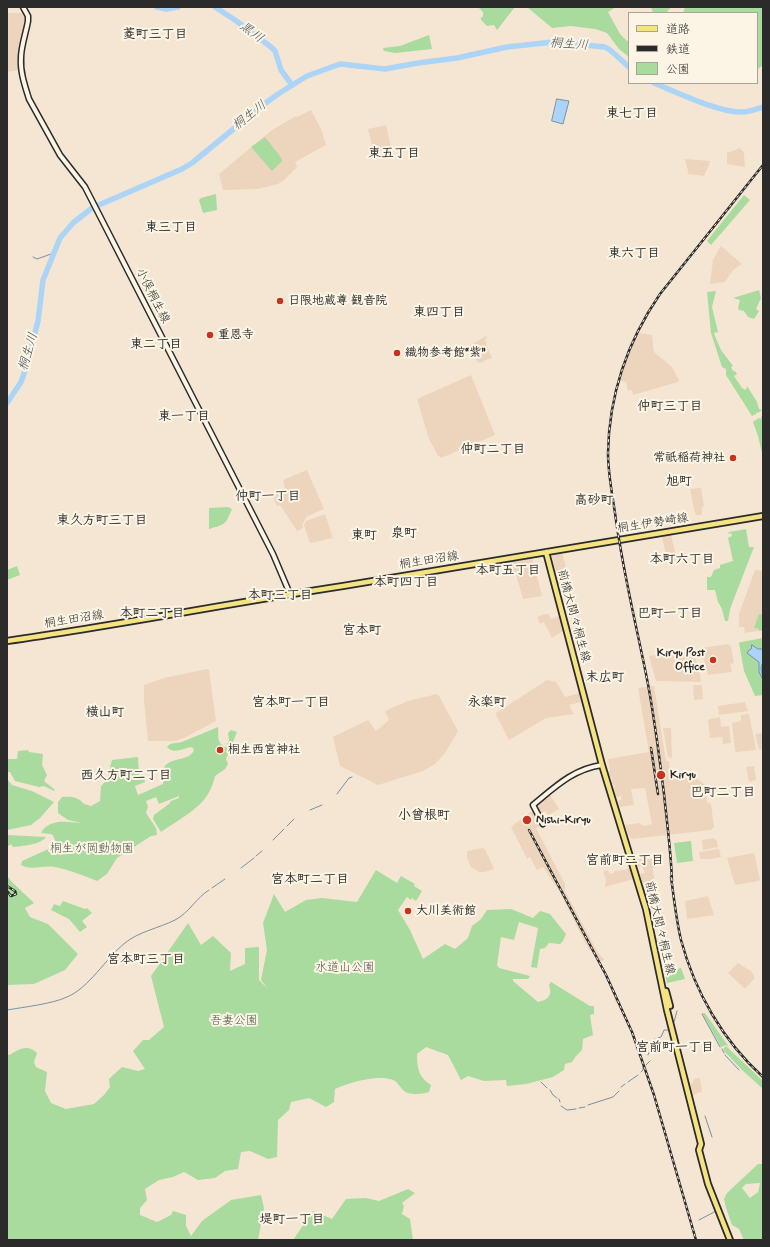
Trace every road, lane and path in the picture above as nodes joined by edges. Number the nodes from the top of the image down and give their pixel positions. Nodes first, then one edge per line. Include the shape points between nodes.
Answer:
1 (23, 7) edge
2 (763, 516) edge
3 (546, 552) junction
4 (290, 594) junction
5 (7, 641) edge
6 (602, 765) junction
7 (543, 824) dead end
8 (660, 976) junction
9 (670, 1006) dead end
10 (730, 1240) edge

1 - 4 main road, 小俣桐生線 via 28,18 21,58 29,98 59,153 85,187 273,554
2 - 3 main road, 桐生伊勢崎線
3 - 4 main road, 桐生田沼線
3 - 6 main road, 前橋大間々桐生線
4 - 5 main road, 桐生田沼線
6 - 7 main road via 582,769 573,774 534,806
6 - 8 main road, 前橋大間々桐生線 via 641,891
8 - 9 main road
8 - 10 main road, 前橋大間々桐生線 via 700,1140 700,1154 708,1184

